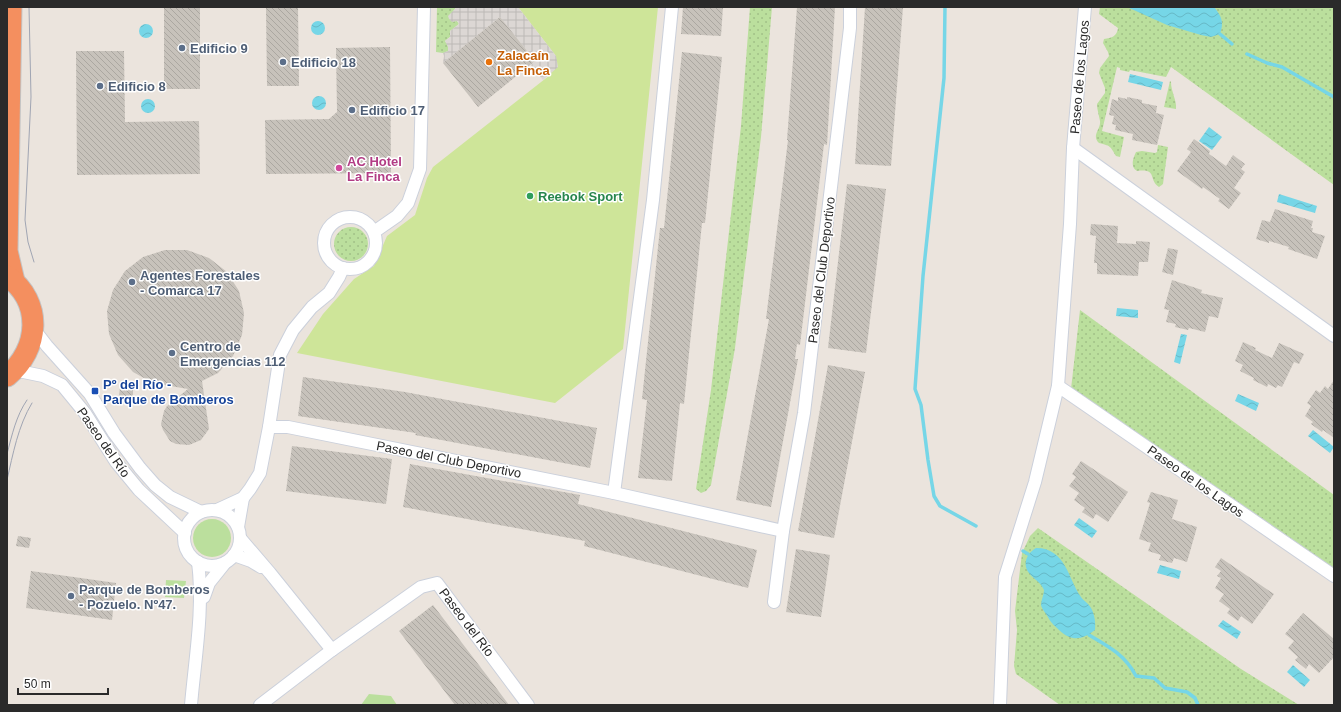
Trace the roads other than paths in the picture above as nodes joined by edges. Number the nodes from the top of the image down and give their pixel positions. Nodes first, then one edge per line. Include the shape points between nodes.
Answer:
1 (11, 7) edge
2 (424, 7) edge
3 (672, 7) edge
4 (850, 7) edge
5 (1085, 7) edge
6 (1073, 148) junction
7 (374, 232) junction
8 (343, 268) junction
9 (11, 278) edge
10 (33, 328) junction
11 (1334, 336) edge
12 (11, 373) edge
13 (1058, 386) junction
14 (269, 427) junction
15 (614, 493) junction
16 (243, 498) junction
17 (217, 510) junction
18 (201, 512) junction
19 (783, 531) junction
20 (185, 532) junction
21 (239, 532) junction
22 (229, 559) junction
23 (198, 562) junction
24 (270, 573) junction
25 (1334, 576) edge
26 (774, 602) dead end
27 (200, 607) junction
28 (332, 650) junction
29 (191, 705) edge
30 (260, 705) edge
31 (528, 705) edge
32 (1000, 705) edge

1 - 9 highway via 7,251
2 - 7 street via 420,169 408,203 397,216
3 - 15 street via 653,200
4 - 19 street, Paseo del Club Deportivo via 850,28 804,413
5 - 6 street, Paseo de los Lagos
6 - 11 street, Paseo de los Lagos
6 - 13 street, Paseo de los Lagos
7 - 8 street via 376,249 367,264 359,268
7 - 8 street via 362,220 354,218 346,218 331,226 325,238 326,252 330,259
8 - 14 street via 329,293 293,330 280,355
9 - 10 highway via 25,295 31,311
10 - 12 highway via 24,358
10 - 18 street, Paseo del Río via 90,394 114,433 155,485 170,497
12 - 20 street, Paseo del Río via 43,376 62,385 139,490
13 - 25 street, Paseo de los Lagos
13 - 32 street, Paseo de los Lagos via 1035,482 1005,577
14 - 15 street, Paseo del Club Deportivo via 284,426
14 - 16 street via 260,473
15 - 19 street, Paseo del Club Deportivo
16 - 17 street
16 - 21 street
17 - 18 street
17 - 21 street via 233,519
18 - 20 street via 188,524
19 - 26 street, Paseo del Club Deportivo
20 - 23 street via 184,541 187,549
21 - 22 street via 237,550
21 - 24 street
22 - 23 street via 216,566
22 - 24 street via 251,560
22 - 27 street via 209,583
23 - 27 street via 201,584
24 - 28 street
27 - 29 street
28 - 30 street, Paseo del Río
28 - 31 street, Paseo del Río via 421,587 438,583

